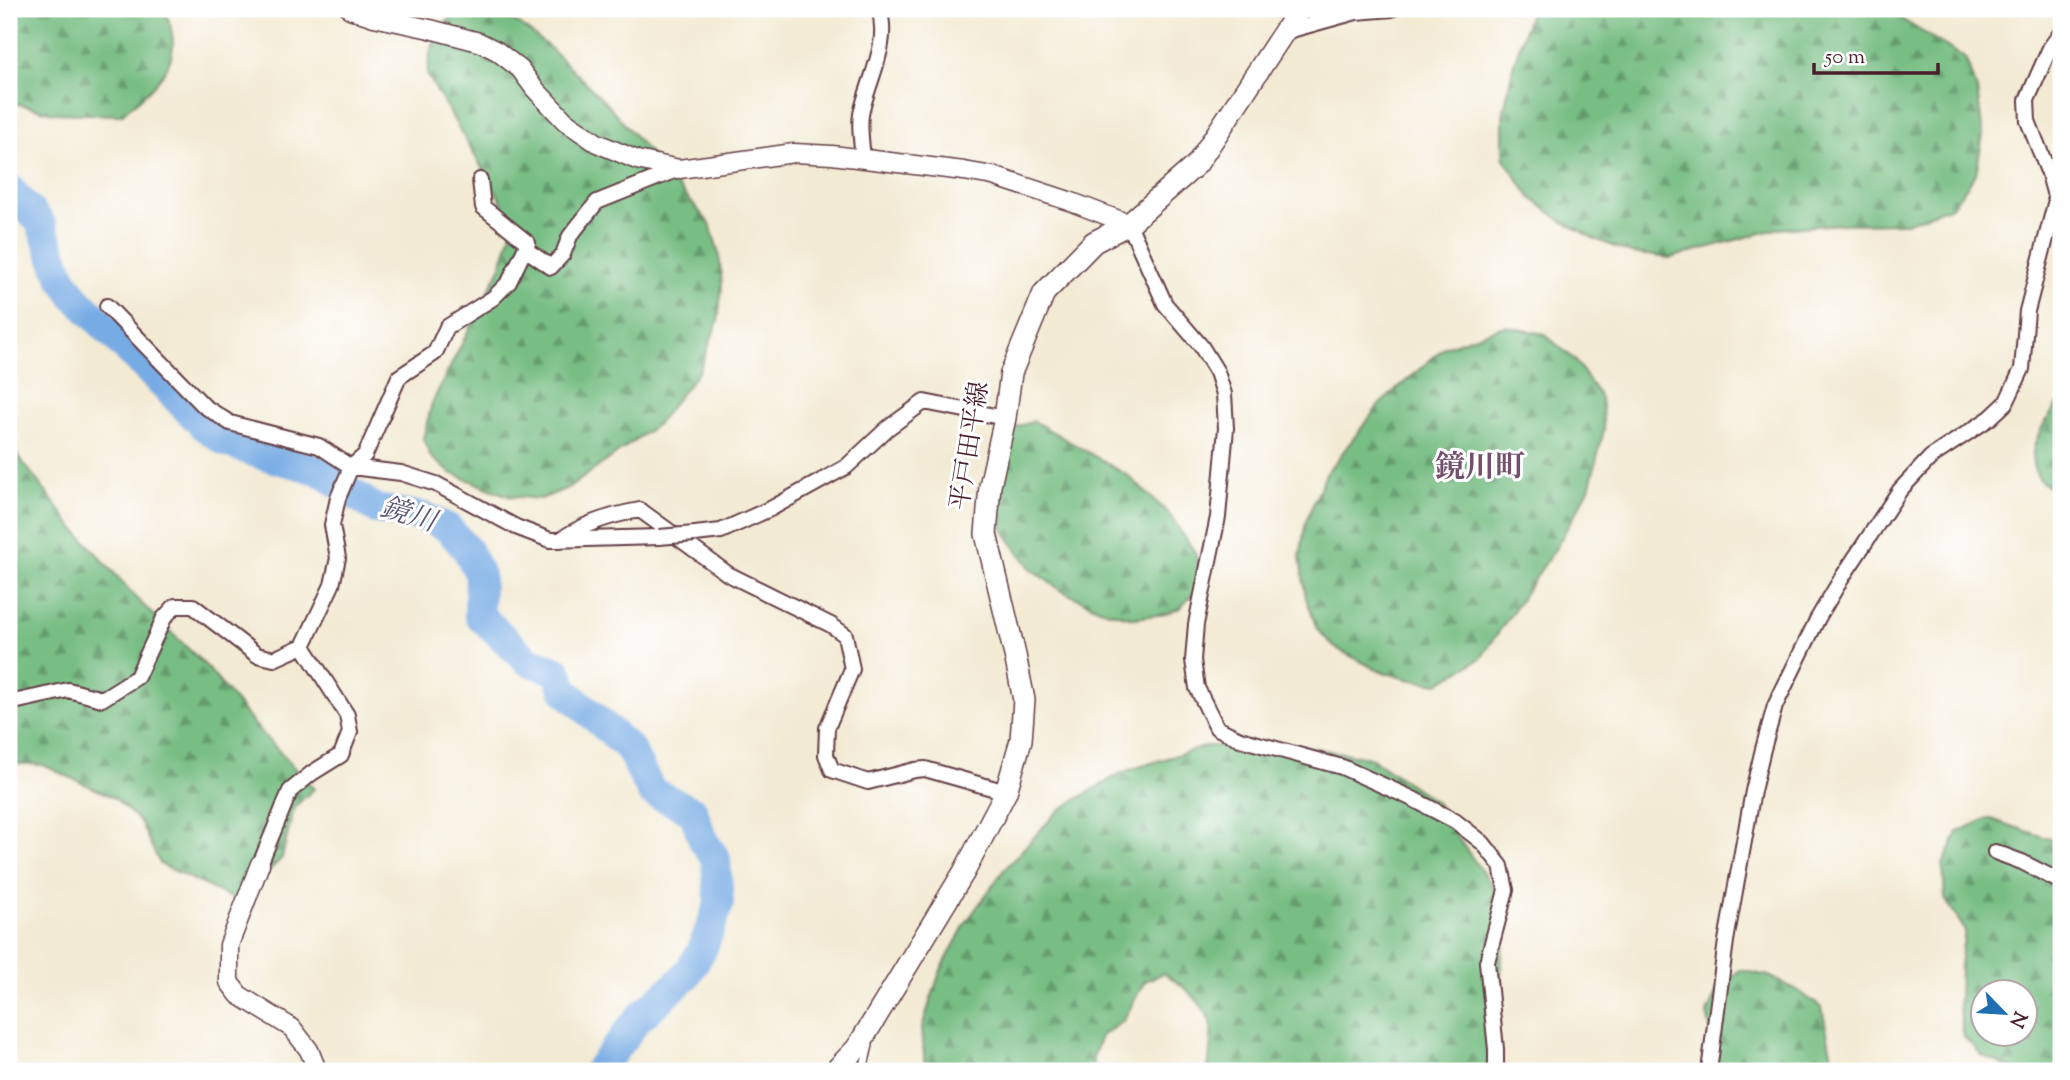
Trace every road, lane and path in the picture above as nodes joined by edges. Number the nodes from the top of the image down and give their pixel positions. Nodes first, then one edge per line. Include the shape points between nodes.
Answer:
1 (350, 9) edge
2 (879, 9) edge
3 (1299, 9) edge
4 (1392, 9) edge
5 (1284, 33) junction
6 (2061, 33) edge
7 (863, 159) junction
8 (679, 169) junction
9 (480, 180) dead end
10 (1129, 225) junction
11 (525, 249) junction
12 (107, 306) dead end
13 (1005, 418) junction
14 (351, 467) junction
15 (560, 540) junction
16 (303, 646) junction
17 (9, 704) edge
18 (1006, 792) junction
19 (1995, 852) dead end
20 (260, 864) joint
21 (2061, 882) edge
22 (875, 1017) junction
23 (314, 1071) edge
24 (835, 1071) edge
25 (863, 1071) edge
26 (1496, 1071) edge
27 (1709, 1071) edge

1 - 8 street via 479,42 520,69 565,121 597,143 637,160
2 - 7 street via 884,23 881,47 860,113
3 - 5 main road, 平戸田平線
4 - 5 street via 1356,12
5 - 10 main road, 平戸田平線 via 1197,164
6 - 27 street via 2027,100 2028,121 2056,200 2027,311 2022,369 2006,403 1931,457 1900,490 1818,618 1775,706 1731,914
7 - 8 street via 794,153
7 - 10 street via 993,176
8 - 11 street via 597,202 551,267
9 - 11 street via 483,207 528,243
10 - 13 main road, 平戸田平線 via 1094,243 1044,293 1012,373
10 - 26 street via 1165,304 1200,346 1217,372 1224,394 1226,428 1218,517 1196,624 1193,660 1197,688 1217,728 1342,768 1411,798 1455,821 1483,843 1501,866 1506,890 1487,962
11 - 14 street via 509,282 493,298 447,327 435,353 399,377 365,455
12 - 14 street via 204,406 230,423 319,446
13 - 15 street, bridge via 924,402 846,467 721,531
13 - 18 main road, 平戸田平線 via 990,486 986,534 1024,700 1021,740
14 - 15 street via 401,473 436,484 516,527
14 - 16 street via 332,525 338,558 332,585
15 - 18 street via 612,514 640,510 728,574 845,635 852,669 827,728 825,755 832,770 868,782 925,769
16 - 17 street via 274,659 257,655 193,606 175,606 164,618 137,677 102,699 68,690
16 - 20 street via 347,715 350,732 341,755 290,791
18 - 22 main road, 平戸田平線 via 964,872
19 - 21 street
20 - 23 street via 229,945 229,982 239,995 292,1028 309,1050
22 - 24 main road, 平戸田平線 via 857,1048
22 - 25 lane

